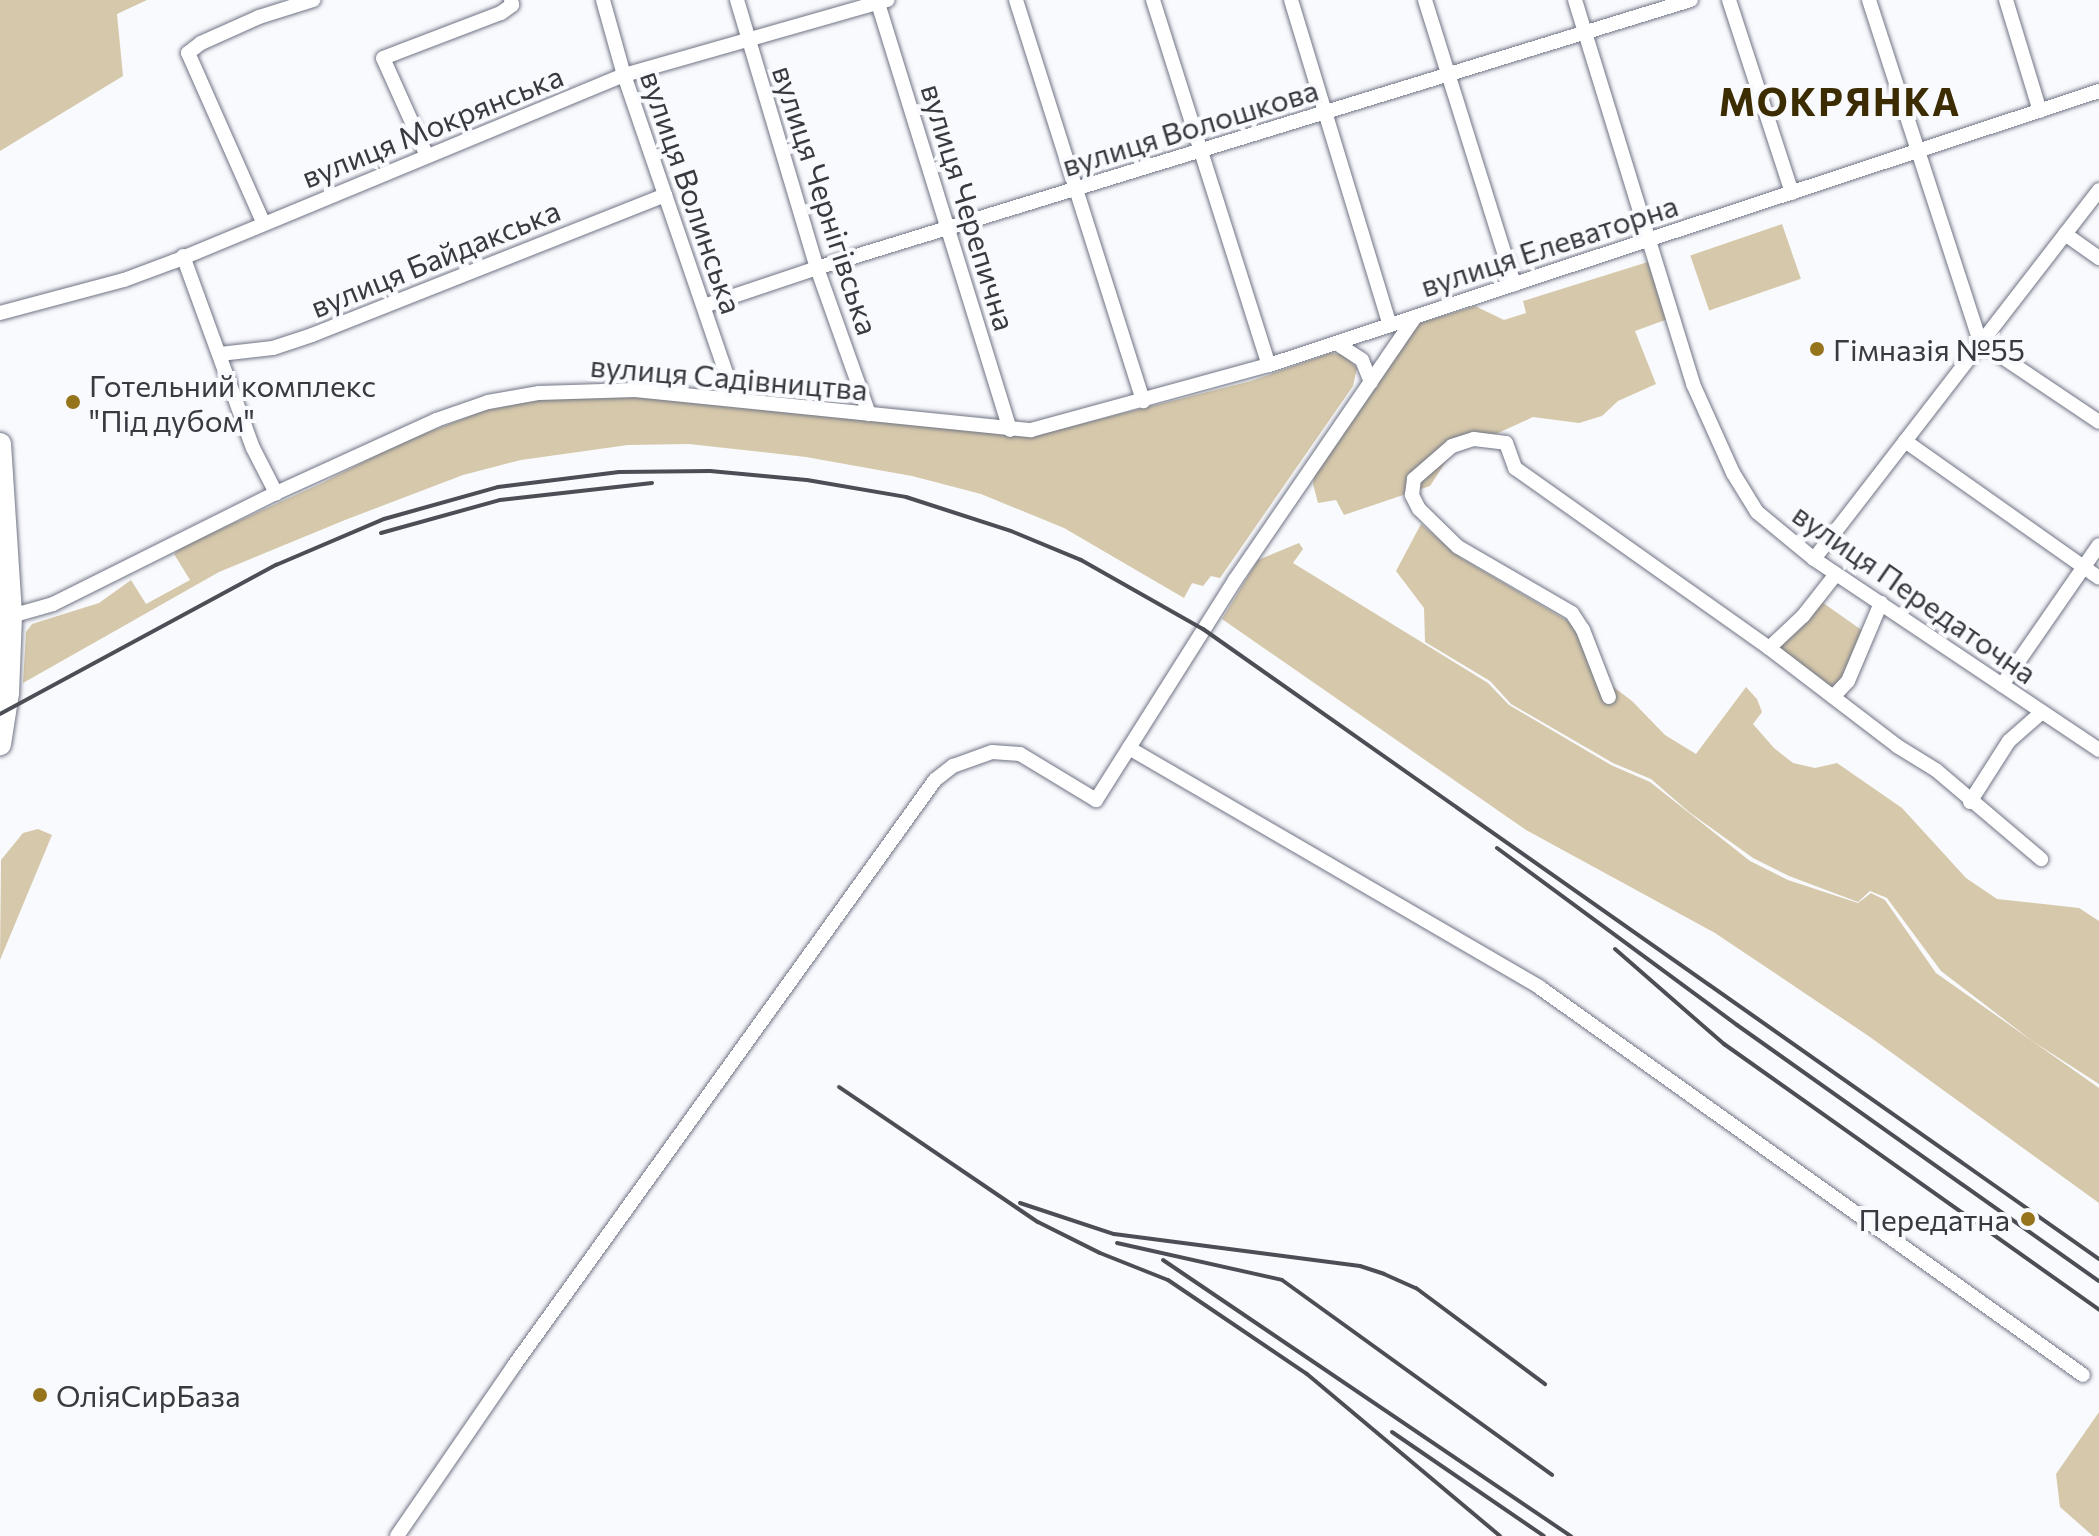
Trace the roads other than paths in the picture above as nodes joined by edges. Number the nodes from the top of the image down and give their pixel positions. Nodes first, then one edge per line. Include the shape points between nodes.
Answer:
1 (313, 0) edge
2 (511, 0) edge
3 (603, 0) edge
4 (737, 0) edge
5 (1016, 0) edge
6 (1153, 0) edge
7 (1291, 0) edge
8 (1425, 0) edge
9 (1575, 0) edge
10 (1691, 0) edge
11 (1729, 0) edge
12 (1869, 0) edge
13 (2006, 0) edge
14 (881, 1) edge
15 (1586, 35) junction
16 (749, 40) junction
17 (624, 75) junction
18 (1448, 75) junction
19 (2099, 91) edge
20 (2040, 111) junction
21 (1326, 112) junction
22 (1201, 151) junction
23 (1919, 151) junction
24 (427, 156) junction
25 (1076, 190) junction
26 (2099, 190) edge
27 (1792, 193) junction
28 (665, 195) junction
29 (263, 222) junction
30 (949, 229) junction
31 (2065, 234) junction
32 (1651, 239) junction
33 (183, 256) junction
34 (2099, 258) edge
35 (817, 268) junction
36 (1514, 284) junction
37 (704, 306) junction
38 (0, 313) edge
39 (1415, 317) junction
40 (1390, 325) junction
41 (1980, 342) junction
42 (1336, 343) junction
43 (220, 354) junction
44 (1269, 365) junction
45 (1371, 382) junction
46 (735, 399) junction
47 (1143, 401) junction
48 (869, 414) junction
49 (2099, 422) edge
50 (1010, 430) junction
51 (1905, 441) junction
52 (0, 444) edge
53 (276, 493) junction
54 (2099, 545) edge
55 (1814, 559) junction
56 (2084, 567) junction
57 (1836, 574) junction
58 (2099, 578) edge
59 (1881, 603) junction
60 (11, 616) junction
61 (1769, 648) junction
62 (2002, 685) junction
63 (4, 692) edge
64 (1609, 697) dead end
65 (1833, 697) junction
66 (2042, 712) junction
67 (0, 744) edge
68 (1129, 748) junction
69 (2099, 750) edge
70 (1970, 802) junction
71 (2041, 859) dead end
72 (2083, 1375) dead end
73 (397, 1536) edge

1 - 29 street via 259,17 188,53
2 - 24 street via 501,13 383,58
3 - 17 street, вулиця Волинська
4 - 16 street, вулиця Чернігівська
5 - 25 street
6 - 22 street
7 - 21 street
8 - 18 street
9 - 15 street, вулиця Передаточна
10 - 15 street, вулиця Волошкова
11 - 27 street
12 - 23 street
13 - 20 street
14 - 16 street, вулиця Мокрянська
14 - 30 street, вулиця Черепична
15 - 18 street, вулиця Волошкова
15 - 32 street, вулиця Передаточна
16 - 17 street, вулиця Мокрянська
16 - 35 street, вулиця Чернігівська
17 - 24 street, вулиця Мокрянська
17 - 28 street, вулиця Волинська
18 - 21 street, вулиця Волошкова
18 - 36 street
19 - 20 street, вулиця Елеваторна
20 - 23 street, вулиця Елеваторна
21 - 22 street, вулиця Волошкова
21 - 40 street
22 - 25 street, вулиця Волошкова
22 - 44 street
23 - 27 street, вулиця Елеваторна
23 - 41 street
24 - 29 street, вулиця Мокрянська
25 - 30 street, вулиця Волошкова
25 - 47 street
26 - 31 street
27 - 32 street, вулиця Елеваторна
28 - 37 street, вулиця Волинська
28 - 43 street, вулиця Байдакська via 312,335 273,348
29 - 33 street, вулиця Мокрянська
30 - 35 street, вулиця Волошкова
30 - 50 street, вулиця Черепична
31 - 34 street
31 - 41 street
32 - 36 street, вулиця Елеваторна
32 - 55 street, вулиця Передаточна via 1693,384 1733,473 1757,512
33 - 38 street, вулиця Мокрянська via 124,280
33 - 43 street
35 - 37 street, вулиця Волошкова
35 - 48 street, вулиця Чернігівська
36 - 39 street, вулиця Елеваторна
37 - 46 street, вулиця Волинська
39 - 40 street, вулиця Елеваторна
39 - 45 street
40 - 42 street, вулиця Елеваторна
41 - 49 street
41 - 51 street
42 - 44 street, вулиця Елеваторна
42 - 45 street via 1362,360
43 - 53 street via 253,448
44 - 47 street, вулиця Елеваторна
45 - 68 street via 1208,621
46 - 48 street, вулиця Садівництва
46 - 53 street, вулиця Садівництва via 585,389 488,402
47 - 50 street, вулиця Елеваторна via 1031,430
48 - 50 street, вулиця Садівництва
51 - 55 street
51 - 56 street
52 - 60 highway
53 - 60 street, вулиця Садівництва via 53,604
54 - 56 street
55 - 57 street, вулиця Передаточна
56 - 58 street
56 - 62 street
57 - 59 street, вулиця Передаточна
57 - 61 street
59 - 62 street, вулиця Передаточна
59 - 65 street via 1848,681
60 - 63 highway
61 - 64 street via 1515,468 1506,443 1474,439 1452,446 1414,479 1412,495 1419,509 1458,547 1572,613
61 - 65 street
62 - 66 street, вулиця Передаточна
63 - 67 highway
65 - 70 street via 1936,770
66 - 69 street, вулиця Передаточна
66 - 70 street via 2009,741
68 - 72 street via 1539,987
68 - 73 street via 1096,800 1020,754 992,752 953,766 935,780
70 - 71 street

